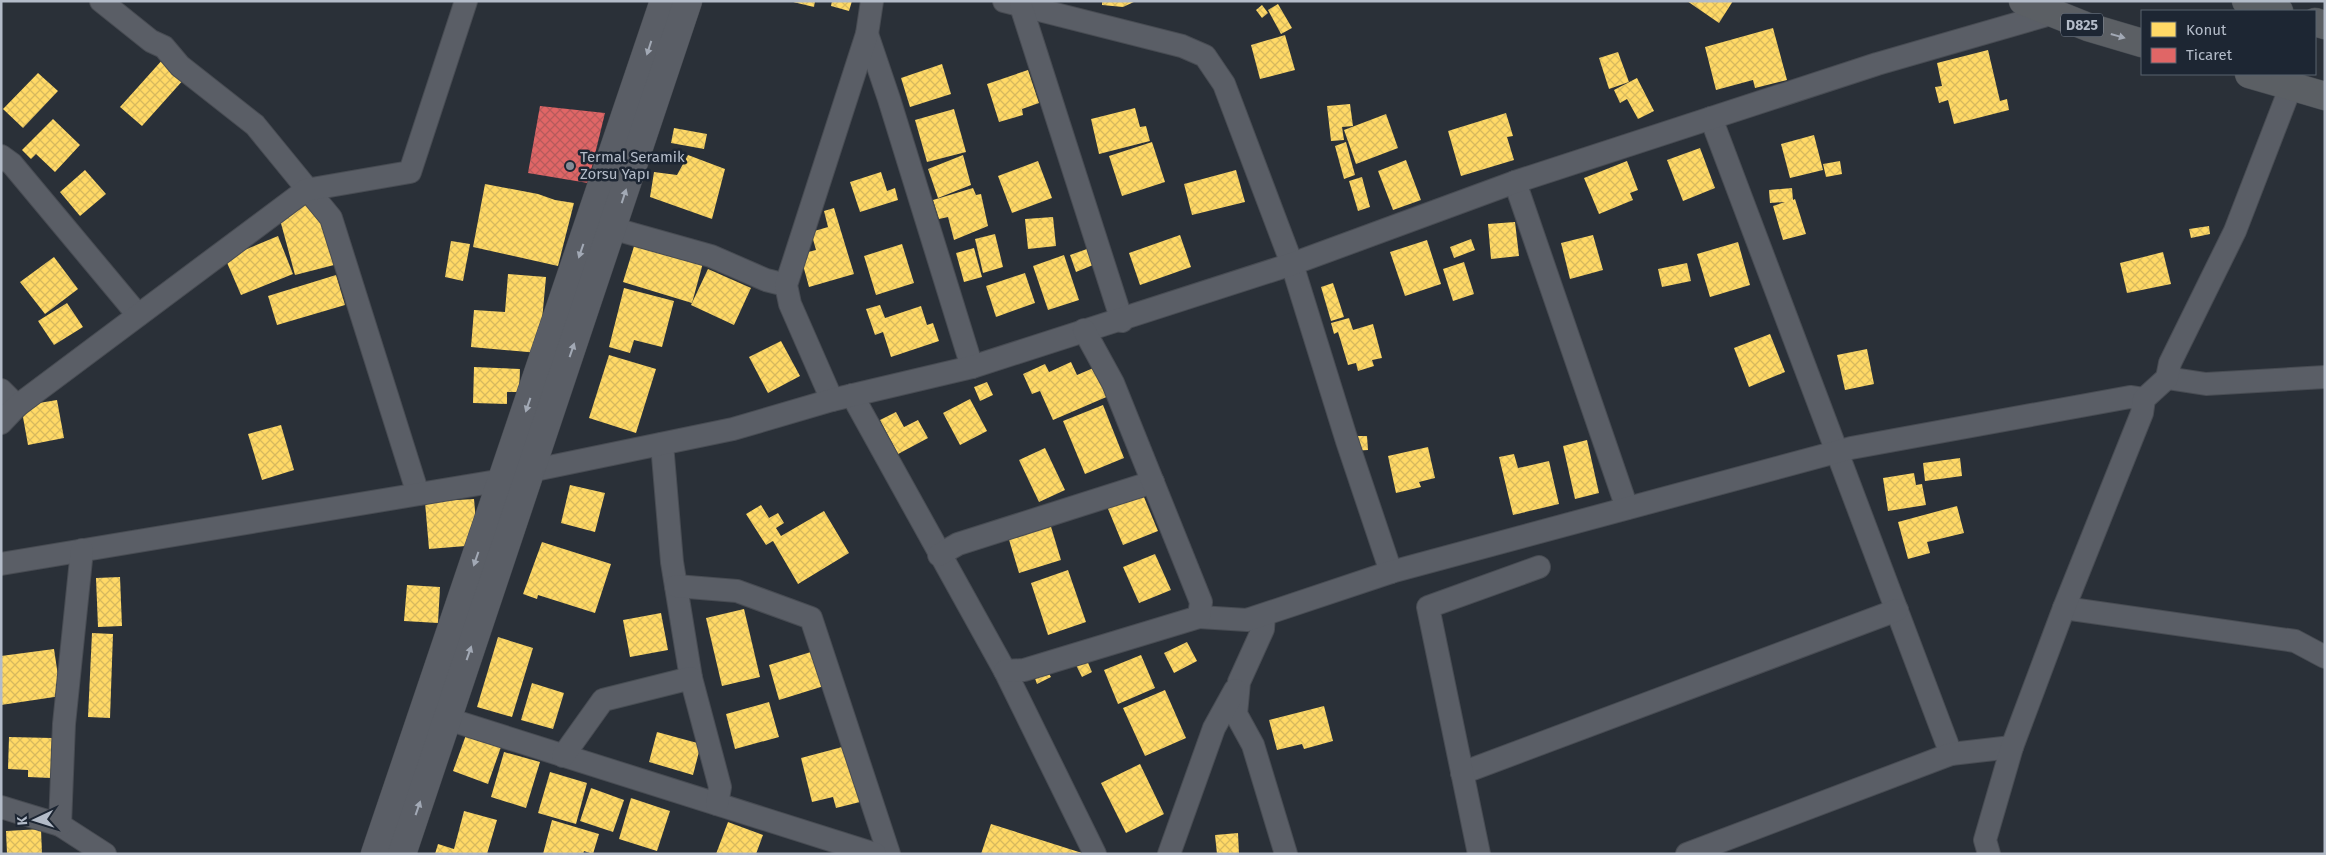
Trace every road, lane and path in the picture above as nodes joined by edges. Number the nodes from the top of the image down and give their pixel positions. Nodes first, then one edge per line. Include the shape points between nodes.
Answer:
1 (100, 1) edge
2 (466, 1) edge
3 (664, 1) edge
4 (688, 1) edge
5 (872, 1) edge
6 (2023, 1) edge
7 (2246, 1) edge
8 (1013, 4) edge
9 (2276, 10) edge
10 (2054, 13) junction
11 (867, 34) junction
12 (2141, 43) edge
13 (2252, 75) edge
14 (2290, 86) junction
15 (2325, 96) edge
16 (1711, 118) junction
17 (1, 156) edge
18 (1515, 182) junction
19 (306, 190) junction
20 (602, 225) junction
21 (1292, 264) junction
22 (786, 285) junction
23 (138, 316) junction
24 (1122, 321) junction
25 (1084, 330) junction
26 (972, 367) junction
27 (2325, 377) edge
28 (2167, 378) junction
29 (1, 390) edge
30 (842, 397) junction
31 (2144, 399) junction
32 (17, 406) junction
33 (1, 423) edge
34 (662, 444) junction
35 (1835, 452) junction
36 (530, 471) junction
37 (503, 480) junction
38 (1153, 482) junction
39 (418, 494) junction
40 (1627, 508) junction
41 (82, 550) junction
42 (939, 555) junction
43 (1, 564) edge
44 (1539, 567) dead end
45 (1391, 572) junction
46 (676, 586) junction
47 (2064, 608) junction
48 (1897, 610) junction
49 (1264, 615) junction
50 (1200, 617) junction
51 (2325, 657) edge
52 (1005, 671) junction
53 (691, 678) junction
54 (1239, 682) junction
55 (435, 715) junction
56 (2012, 747) junction
57 (1951, 754) junction
58 (563, 756) junction
59 (1462, 773) junction
60 (717, 804) junction
61 (1, 807) edge
62 (60, 825) junction
63 (104, 854) edge
64 (375, 854) edge
65 (402, 854) edge
66 (875, 854) edge
67 (889, 854) edge
68 (1095, 854) edge
69 (1169, 854) edge
70 (1286, 854) edge
71 (1479, 854) edge
72 (1687, 854) edge
73 (1989, 854) edge

1 - 19 street via 164,48 180,66 255,125
2 - 19 street via 410,172
3 -> 20 street
20 -> 4 street
5 - 11 street
6 - 10 highway, D825
7 - 9 highway
8 - 21 street via 1182,46 1205,56 1224,84
8 - 24 street
10 -> 12 highway, D825
10 - 16 street via 1877,64
11 - 22 street
11 - 26 street
13 - 14 highway
14 - 15 highway
14 - 28 street via 2235,231 2170,363
16 - 18 street
16 - 35 street
17 - 23 street via 12,164
18 - 21 street
18 - 40 street
19 - 23 street
19 - 39 street via 331,218
20 - 22 street via 711,256 766,280
36 -> 20 street
20 -> 37 street
21 - 24 street
21 - 45 street
22 - 30 street via 790,304
23 - 32 street
24 - 25 street
25 - 26 street
25 - 38 street via 1113,383
26 - 30 street
27 - 28 street via 2206,384
28 - 31 street
29 - 32 street
30 - 34 street via 733,429
30 - 42 street
31 - 35 street via 2130,397
31 - 47 street via 2142,413
32 - 33 street
34 - 36 street
34 - 46 street
35 - 40 street
35 - 48 street
36 - 37 street
55 -> 36 street
37 - 39 street
37 -> 55 street
38 - 42 street via 958,544
38 - 50 street via 1201,602
39 - 41 street
40 - 45 street
41 - 43 street
41 - 62 street via 64,724
42 - 52 street
44 - 59 street via 1428,607
45 - 49 street
46 - 53 street
46 - 67 street via 736,591 811,618
47 - 51 street via 2295,641
47 - 56 street
48 - 57 street
48 - 59 street
49 - 50 street via 1247,620
49 - 54 street via 1263,629
50 - 52 street via 1024,670
52 - 68 street
53 - 58 street via 603,700
53 - 60 street via 720,787
54 - 69 street via 1214,728
54 - 70 street via 1236,714 1253,745
55 - 58 street
55 - 64 street
65 -> 55 street
56 - 57 street
56 - 73 street via 1985,840
57 - 72 street
58 - 60 street
59 - 71 street
60 - 66 street
61 - 62 street
62 - 63 street

